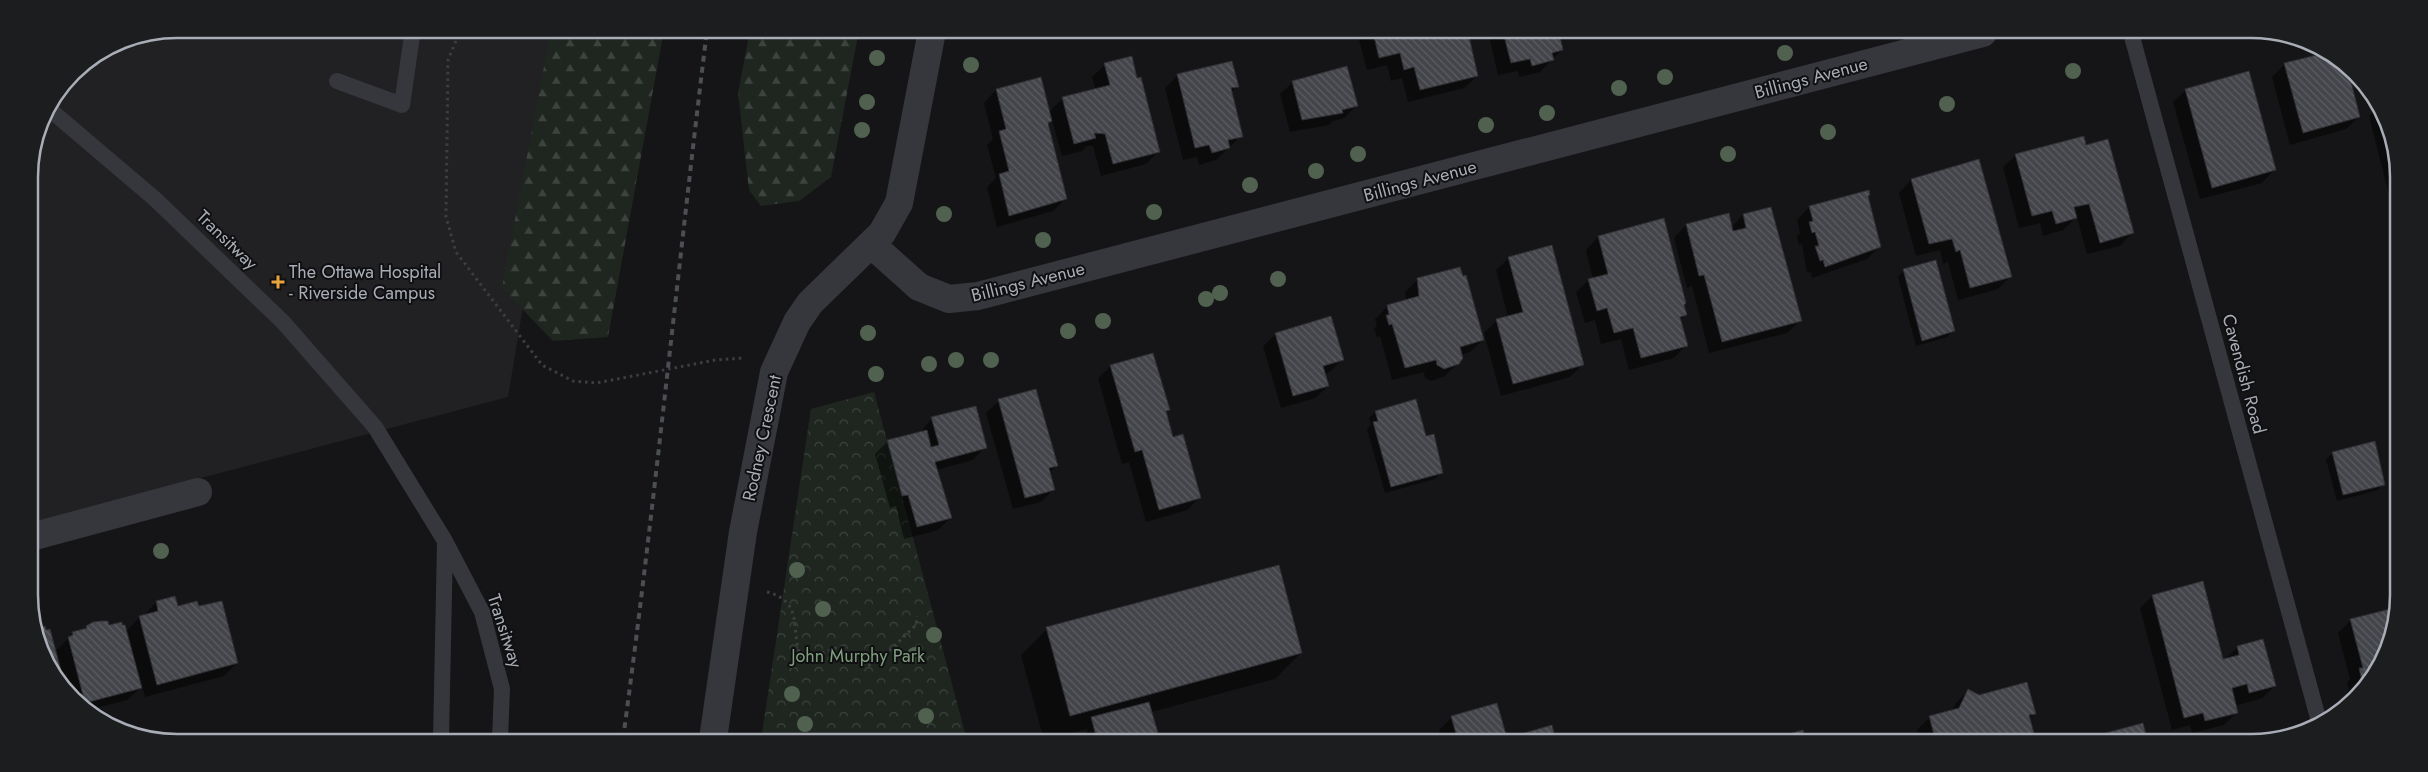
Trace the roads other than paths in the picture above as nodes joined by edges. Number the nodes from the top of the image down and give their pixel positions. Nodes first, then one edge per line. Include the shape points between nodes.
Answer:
1 (412, 38) edge
2 (931, 38) edge
3 (1964, 38) edge
4 (2132, 38) edge
5 (337, 81) dead end
6 (53, 113) edge
7 (871, 244) junction
8 (198, 492) dead end
9 (38, 535) edge
10 (445, 541) junction
11 (2318, 717) edge
12 (441, 734) edge
13 (500, 734) edge
14 (714, 734) edge

1 - 5 lane via 402,105
2 - 7 street, Rodney Crescent via 899,203 882,233
3 - 7 street, Billings Avenue via 978,296 949,299 919,287
4 - 11 lane, Cavendish Road
6 - 10 lane, Transitway via 155,199 283,322 375,427
7 - 14 street, Rodney Crescent via 810,302 779,362 770,391 743,532
8 - 9 street
10 - 12 lane
10 - 13 lane, Transitway via 482,612 502,689

